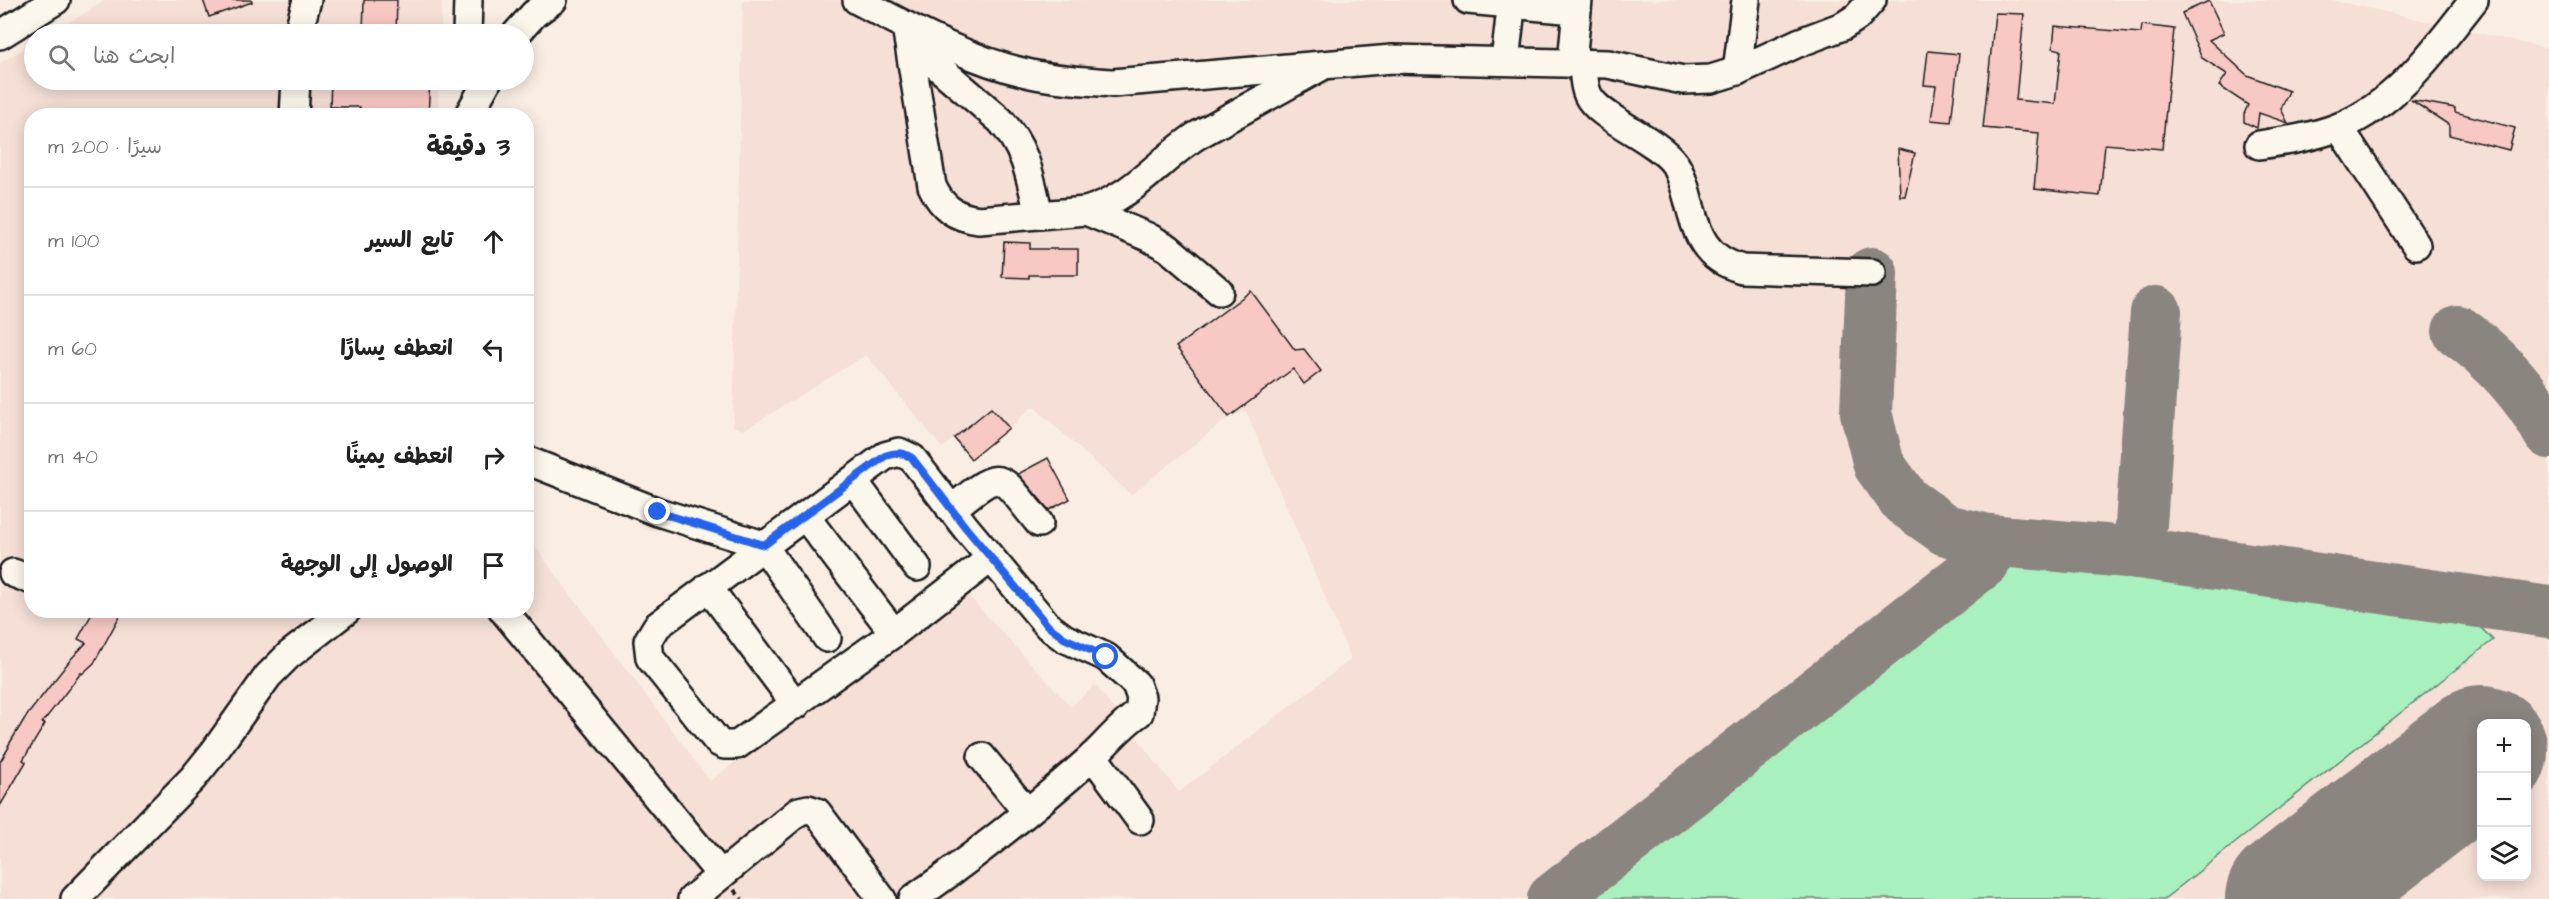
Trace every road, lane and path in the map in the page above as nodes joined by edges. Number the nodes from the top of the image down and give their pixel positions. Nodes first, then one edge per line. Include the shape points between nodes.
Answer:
1 (56, 0) edge
2 (307, 0) edge
3 (468, 0) edge
4 (553, 0) edge
5 (857, 0) edge
6 (1468, 0) edge
7 (1746, 0) edge
8 (1872, 0) edge
9 (2474, 0) edge
10 (1511, 2) edge
11 (1576, 5) edge
12 (301, 24) edge
13 (467, 24) edge
14 (525, 24) edge
15 (907, 34) junction
16 (0, 35) edge
17 (1505, 61) junction
18 (1328, 63) junction
19 (1578, 63) junction
20 (1737, 71) junction
21 (295, 90) edge
22 (466, 90) edge
23 (482, 90) edge
24 (294, 108) edge
25 (467, 108) edge
26 (472, 108) edge
27 (2338, 127) junction
28 (2259, 145) dead end
29 (1086, 212) junction
30 (1039, 215) junction
31 (2416, 245) dead end
32 (1872, 273) dead end
33 (1219, 291) dead end
34 (534, 463) edge
35 (853, 480) junction
36 (951, 510) junction
37 (804, 516) junction
38 (1039, 523) dead end
39 (764, 545) junction
40 (991, 558) junction
41 (917, 567) dead end
42 (708, 587) junction
43 (337, 618) edge
44 (509, 618) edge
45 (894, 633) junction
46 (827, 638) dead end
47 (796, 705) junction
48 (1093, 756) junction
49 (982, 757) dead end
50 (1026, 812) junction
51 (1140, 820) dead end
52 (721, 875) junction
53 (949, 889) edge
54 (75, 899) edge
55 (692, 899) edge
56 (882, 899) edge
57 (913, 899) edge

1 - 16 street
2 - 12 street
3 - 13 street
4 - 14 street
5 - 15 street
6 - 10 street
7 - 20 street
8 - 20 street via 1843,26
9 - 27 street via 2401,86 2382,103
10 - 11 street
10 - 17 street
11 - 19 street
15 - 18 street via 989,63 1071,81 1155,81
15 - 30 street via 1011,132 1026,159
15 - 30 street via 932,186 938,200 963,218
17 - 18 street via 1392,59
17 - 19 street
18 - 29 street via 1196,136 1119,198
19 - 20 street via 1616,65 1683,80 1711,79
19 - 32 street via 1592,101 1676,165 1698,232 1715,257 1742,269
21 - 24 street
22 - 25 street
23 - 26 street
27 - 28 street
27 - 31 street
29 - 30 street
29 - 33 street via 1168,248
34 - 39 street via 658,512
35 - 36 street via 885,456 906,454
35 - 37 street
35 - 41 street
36 - 38 street via 984,482 996,479 1007,484
36 - 40 street
37 - 39 street
37 - 45 street
39 - 42 street
39 - 46 street
40 - 45 street
40 - 48 street via 1048,626 1064,638 1106,657 1140,690 1138,713
42 - 47 street
42 - 47 street via 657,626 648,641 650,658 724,745 742,743
43 - 54 street via 268,676 193,778
44 - 52 street
45 - 47 street
48 - 50 street
48 - 51 street
49 - 50 street
50 - 53 street
52 - 55 street
52 - 56 street via 799,811 808,808 817,812
53 - 57 street

